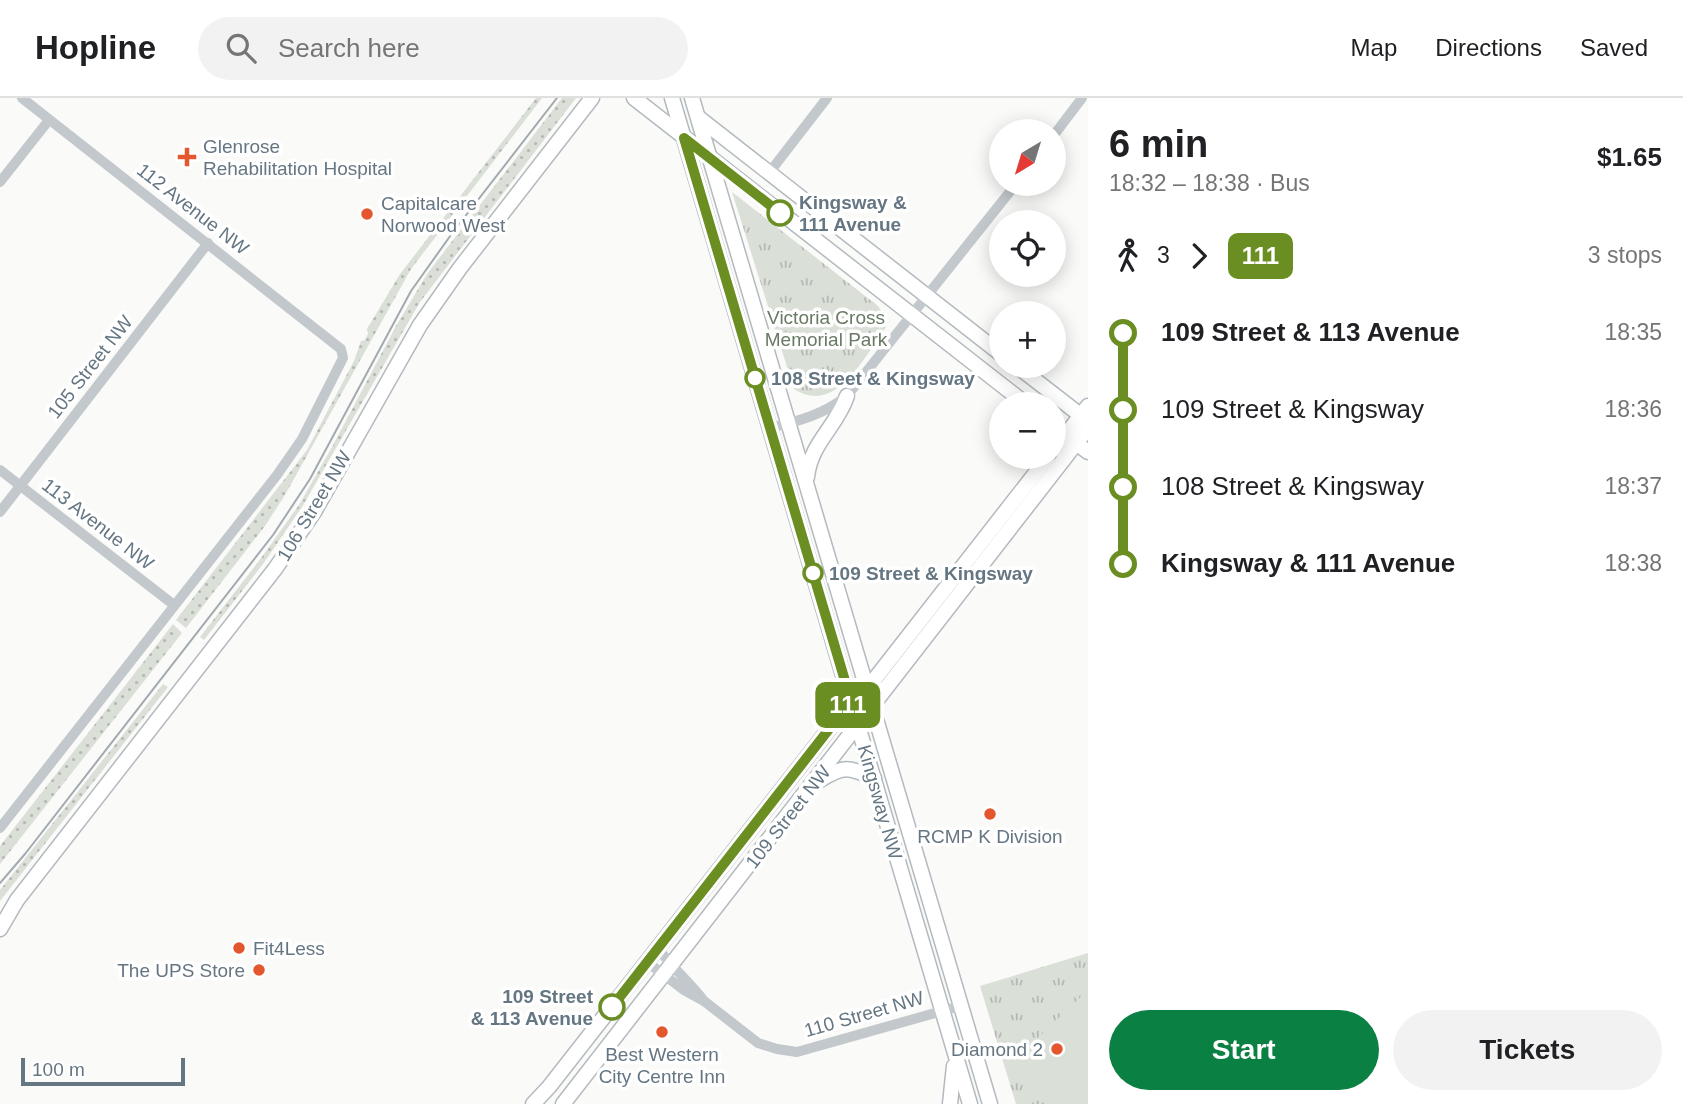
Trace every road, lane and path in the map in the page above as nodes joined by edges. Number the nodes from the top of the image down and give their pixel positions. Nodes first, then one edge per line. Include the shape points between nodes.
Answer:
1 (22, 98) edge
2 (592, 98) edge
3 (634, 98) edge
4 (672, 98) edge
5 (692, 98) edge
6 (827, 98) edge
7 (1082, 98) edge
8 (699, 118) junction
9 (1066, 119) edge
10 (49, 120) junction
11 (684, 138) junction
12 (711, 158) junction
13 (769, 173) junction
14 (0, 182) edge
15 (1007, 196) edge
16 (208, 243) junction
17 (927, 297) junction
18 (912, 316) junction
19 (989, 345) edge
20 (1033, 378) edge
21 (1010, 392) edge
22 (847, 396) junction
23 (1086, 418) edge
24 (788, 424) junction
25 (770, 429) junction
26 (1071, 439) edge
27 (1039, 469) edge
28 (0, 470) edge
29 (807, 485) junction
30 (20, 486) junction
31 (0, 512) edge
32 (174, 605) junction
33 (867, 689) junction
34 (851, 701) junction
35 (872, 707) junction
36 (858, 726) junction
37 (874, 778) junction
38 (813, 784) junction
39 (1, 826) edge
40 (17, 900) junction
41 (0, 913) edge
42 (0, 929) edge
43 (658, 948) junction
44 (647, 962) junction
45 (667, 970) junction
46 (960, 1006) junction
47 (942, 1011) junction
48 (955, 1054) junction
49 (533, 1104) edge
50 (563, 1104) edge
51 (950, 1104) edge
52 (970, 1104) edge
53 (990, 1104) edge

1 - 10 street, 112 Avenue NW
2 - 40 main road, 106 Street NW via 420,325 314,512 275,569
3 - 11 main road
4 - 8 main road
4 - 11 main road, Kingsway NW
5 - 8 main road, Kingsway NW
6 - 13 street
7 - 9 street
8 - 12 main road, Kingsway NW
8 - 13 main road
10 - 14 street
10 - 16 street, 112 Avenue NW
11 - 12 main road
11 - 25 main road, Kingsway NW
12 - 18 main road
12 - 24 main road, Kingsway NW
13 - 17 main road
15 - 17 street
16 - 30 street, 105 Street NW
16 - 32 street, 112 Avenue NW via 341,349 342,361 292,455
17 - 18 street
17 - 19 main road
18 - 21 main road
18 - 22 street
20 - 23 main road
22 - 24 street via 833,408
22 - 29 main road via 841,414 810,457
23 - 26 main road, 109 Street NW
24 - 25 street
24 - 29 main road, Kingsway NW
25 - 34 main road, Kingsway NW
26 - 35 main road, 109 Street NW
27 - 33 main road, 109 Street NW
28 - 30 street, 113 Avenue NW
29 - 33 main road, Kingsway NW
30 - 31 street, 105 Street NW
30 - 32 street, 113 Avenue NW
32 - 39 street
33 - 34 main road, 109 Street NW
33 - 35 main road, Kingsway NW
34 - 36 main road, Kingsway NW
34 - 43 main road, 109 Street NW
35 - 36 main road, 109 Street NW
35 - 46 main road, Kingsway NW
36 - 37 main road, Kingsway NW
36 - 38 main road, 109 Street NW
37 - 38 main road via 842,768
37 - 47 main road, Kingsway NW
38 - 45 main road, 109 Street NW
40 - 41 main road, 106 Street NW
40 - 42 main road, 106 Street NW
43 - 44 main road, 109 Street NW
43 - 45 street
44 - 45 street
44 - 49 main road, 109 Street NW
45 - 47 street, 110 Street NW via 684,990 758,1043 797,1052
45 - 50 main road, 109 Street NW
46 - 47 street, 110 Street NW
46 - 53 main road, Kingsway NW
47 - 48 main road, Kingsway NW
48 - 51 main road
48 - 52 main road, Kingsway NW

